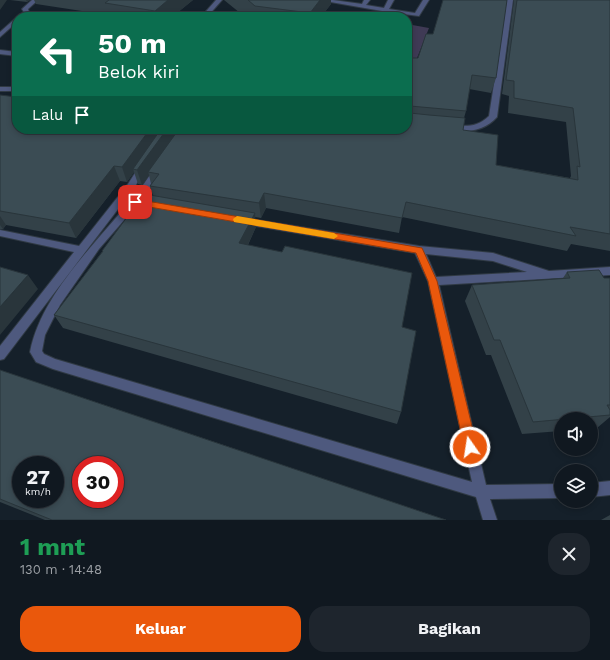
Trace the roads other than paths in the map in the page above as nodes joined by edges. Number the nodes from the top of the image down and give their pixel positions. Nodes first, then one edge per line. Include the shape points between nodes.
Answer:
1 (35, 0) edge
2 (219, 0) edge
3 (322, 0) edge
4 (366, 0) edge
5 (391, 0) edge
6 (426, 0) edge
7 (510, 0) edge
8 (362, 6) junction
9 (386, 10) junction
10 (25, 12) edge
11 (208, 12) edge
12 (398, 12) edge
13 (412, 14) edge
14 (12, 24) edge
15 (0, 35) edge
16 (0, 52) edge
17 (12, 53) edge
18 (0, 89) edge
19 (12, 89) edge
20 (441, 127) edge
21 (148, 161) edge
22 (161, 166) edge
23 (238, 220) edge
24 (0, 233) edge
25 (80, 250) junction
26 (419, 250) junction
27 (610, 271) edge
28 (549, 275) junction
29 (433, 281) junction
30 (0, 355) edge
31 (610, 488) edge
32 (598, 489) edge
33 (554, 491) edge
34 (481, 492) junction
35 (490, 520) edge

1 - 10 street via 26,6
2 - 11 street
3 - 8 street
4 - 8 street
5 - 9 street
6 - 13 street via 417,15
7 - 20 street via 493,117 487,124 478,128
8 - 9 street
9 - 12 street
14 - 15 street
16 - 17 street
18 - 19 street
21 - 25 street
22 - 34 street via 139,203 96,246 56,302 39,335 36,352 40,358
23 - 26 street
24 - 25 street
25 - 30 street
26 - 28 street via 493,258
26 - 29 street
27 - 28 street
28 - 29 street
29 - 34 street
31 - 32 street
33 - 34 street
34 - 35 street

